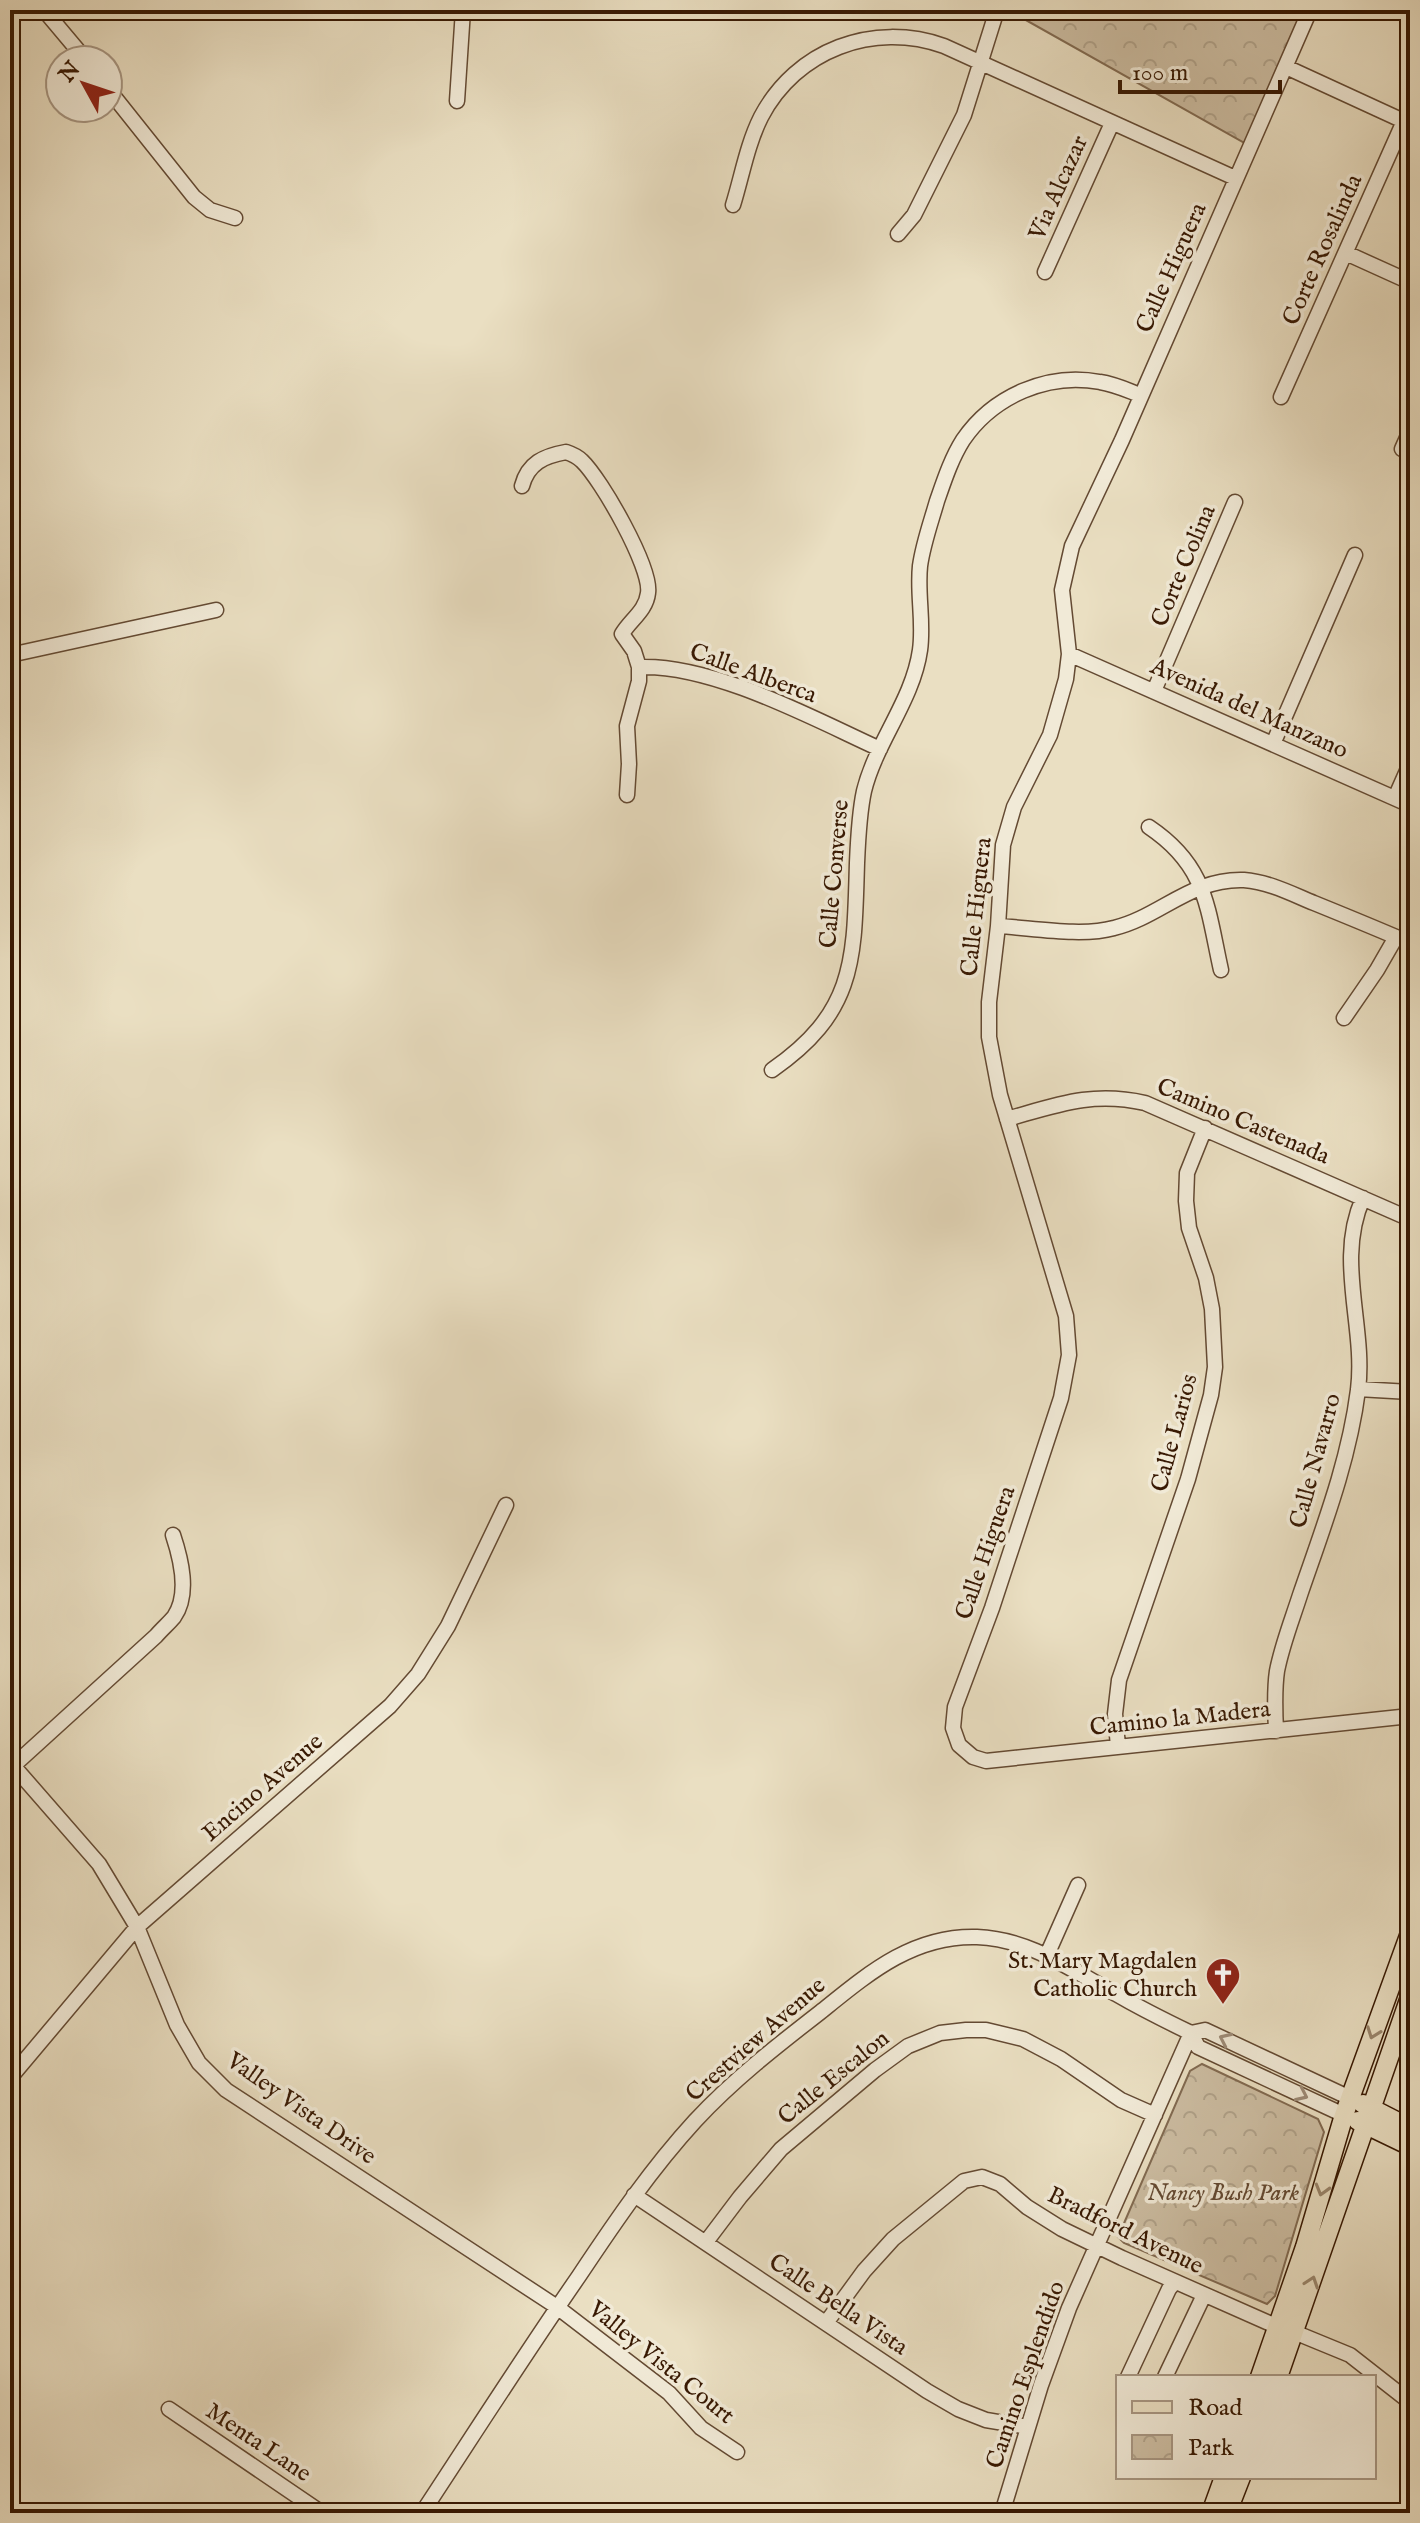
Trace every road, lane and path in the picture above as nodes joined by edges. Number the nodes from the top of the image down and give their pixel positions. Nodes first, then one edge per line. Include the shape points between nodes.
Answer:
1 (44, 10) edge
2 (463, 10) edge
3 (997, 10) edge
4 (1310, 10) edge
5 (73, 44) edge
6 (981, 61) junction
7 (1286, 67) junction
8 (457, 101) dead end
9 (124, 109) edge
10 (1407, 122) edge
11 (1112, 123) junction
12 (1235, 178) junction
13 (733, 205) dead end
14 (235, 218) dead end
15 (898, 234) dead end
16 (1346, 253) junction
17 (1045, 272) dead end
18 (1410, 282) edge
19 (1140, 395) junction
20 (1281, 397) dead end
21 (1410, 431) edge
22 (1402, 449) dead end
23 (522, 486) dead end
24 (1235, 502) dead end
25 (1355, 555) dead end
26 (216, 610) dead end
27 (1069, 654) junction
28 (10, 655) edge
29 (639, 667) junction
30 (1154, 691) junction
31 (1273, 744) junction
32 (880, 749) junction
33 (1410, 764) edge
34 (627, 795) dead end
35 (1395, 798) junction
36 (1410, 805) edge
37 (1149, 827) dead end
38 (1200, 888) junction
39 (998, 926) junction
40 (1396, 937) junction
41 (1410, 943) edge
42 (1221, 970) dead end
43 (1344, 1018) dead end
44 (772, 1070) dead end
45 (1007, 1119) junction
46 (1205, 1128) junction
47 (1363, 1198) junction
48 (1410, 1219) edge
49 (1358, 1389) junction
50 (1410, 1392) edge
51 (506, 1505) dead end
52 (173, 1535) dead end
53 (1409, 1714) edge
54 (1276, 1731) junction
55 (959, 1745) joint
56 (1118, 1746) junction
57 (12, 1764) edge
58 (1078, 1885) dead end
59 (137, 1927) junction
60 (1410, 1933) edge
61 (1047, 1955) junction
62 (1410, 1997) edge
63 (1191, 2033) junction
64 (10, 2078) edge
65 (1347, 2107) junction
66 (1155, 2115) junction
67 (1368, 2116) junction
68 (1410, 2128) edge
69 (1410, 2146) edge
70 (634, 2195) junction
71 (706, 2242) junction
72 (1097, 2246) junction
73 (1175, 2282) junction
74 (1204, 2295) junction
75 (557, 2307) junction
76 (826, 2323) junction
77 (1286, 2330) junction
78 (1129, 2375) edge
79 (1166, 2375) edge
80 (1261, 2375) edge
81 (1278, 2375) edge
82 (1376, 2375) edge
83 (1376, 2375) edge
84 (1410, 2402) edge
85 (169, 2409) dead end
86 (1028, 2427) junction
87 (737, 2452) dead end
88 (1223, 2479) edge
89 (1240, 2479) edge
90 (322, 2513) edge
91 (422, 2513) edge
92 (1002, 2513) edge
93 (1211, 2513) edge
94 (1227, 2513) edge

1 - 5 street
2 - 8 street
3 - 6 street
4 - 7 street, Calle Higuera
6 - 11 street
6 - 13 street via 900,35 856,41 818,58 789,80 762,116
6 - 15 street via 957,129 914,215
7 - 10 street
7 - 12 street, Calle Higuera
9 - 14 street via 194,197 210,210
10 - 16 street, Corte Rosalinda
11 - 12 street
11 - 17 street, Via Alcazar
12 - 19 street, Calle Higuera
16 - 18 street
16 - 20 street, Corte Rosalinda
19 - 27 street, Calle Higuera via 1067,560 1062,605
19 - 32 street, Calle Converse via 1085,380 1043,384 993,408 964,439 944,480 923,549 917,667
21 - 22 street
23 - 29 street via 533,464 557,453 580,458 592,473 647,575 646,603 622,634
24 - 30 street, Corte Colina
25 - 31 street
26 - 28 street
27 - 30 street, Avenida del Manzano
27 - 39 street, Calle Higuera via 1050,735 1007,826
29 - 32 street, Calle Alberca via 681,669 722,681
29 - 34 street via 627,726
30 - 31 street, Avenida del Manzano
31 - 35 street, Avenida del Manzano
32 - 44 street, Calle Converse via 864,793 847,976 818,1032
33 - 35 street
35 - 36 street, Avenida del Manzano
37 - 38 street via 1187,861
38 - 39 street via 1138,920 1102,931
38 - 40 street via 1236,880 1267,884
38 - 42 street
39 - 45 street, Calle Higuera via 988,1018
40 - 41 street
40 - 43 street
45 - 46 street, Camino Castenada via 1080,1099 1113,1098 1145,1103
45 - 55 street, Calle Higuera via 1066,1316 1069,1355 1056,1413 955,1707 953,1728
46 - 47 street, Camino Castenada
46 - 56 street, Calle Larios via 1187,1173 1186,1201 1212,1309 1215,1367 1188,1479 1119,1680
47 - 48 street, Camino Castenada
47 - 49 street, Calle Navarro via 1350,1247
49 - 50 street
49 - 54 street, Calle Navarro via 1334,1496 1283,1646 1275,1688
51 - 59 street, Encino Avenue via 448,1626 418,1674 390,1706
52 - 57 street via 182,1589 175,1616
53 - 54 street, Camino la Madera
54 - 56 street, Camino la Madera
55 - 56 street, Camino la Madera via 986,1761
57 - 59 street, Valley Vista Drive via 99,1864
58 - 61 street
59 - 64 street, Encino Avenue
59 - 75 street, Valley Vista Drive via 177,2025 199,2063 226,2090
60 -> 65 main road
61 - 63 street, Crestview Avenue
61 - 70 street, Crestview Avenue via 1004,1940 970,1937 928,1943 894,1956 741,2076
62 - 67 main road
63 - 65 street, Crestview Avenue via 1198,2047
63 - 66 street, Camino Esplendido
65 - 67 main road
65 -> 77 main road
66 - 71 street, Calle Escalon via 1023,2039 986,2030 940,2033 908,2046 788,2143
66 - 72 street, Camino Esplendido
67 - 68 main road
67 - 69 main road
77 -> 67 main road
70 - 71 street, Calle Bella Vista
70 - 75 street, Crestview Avenue
71 - 76 street, Calle Bella Vista
72 - 73 street, Bradford Avenue
72 - 76 street, Bradford Avenue via 1041,2217 991,2179 972,2177 887,2244
72 - 86 street, Camino Esplendido via 1055,2343
73 - 74 street, Bradford Avenue
73 - 78 street
74 - 77 street, Bradford Avenue
74 - 79 street
75 - 87 street, Valley Vista Court
75 - 91 street, Crestview Avenue
76 - 86 street, Calle Bella Vista via 958,2409
77 - 80 main road
77 - 81 main road
77 - 83 street, Bradford Avenue via 1350,2355
82 - 84 street, Bradford Avenue
85 - 90 street, Menta Lane
86 - 92 street, Camino Esplendido
88 - 93 main road
89 - 94 main road

